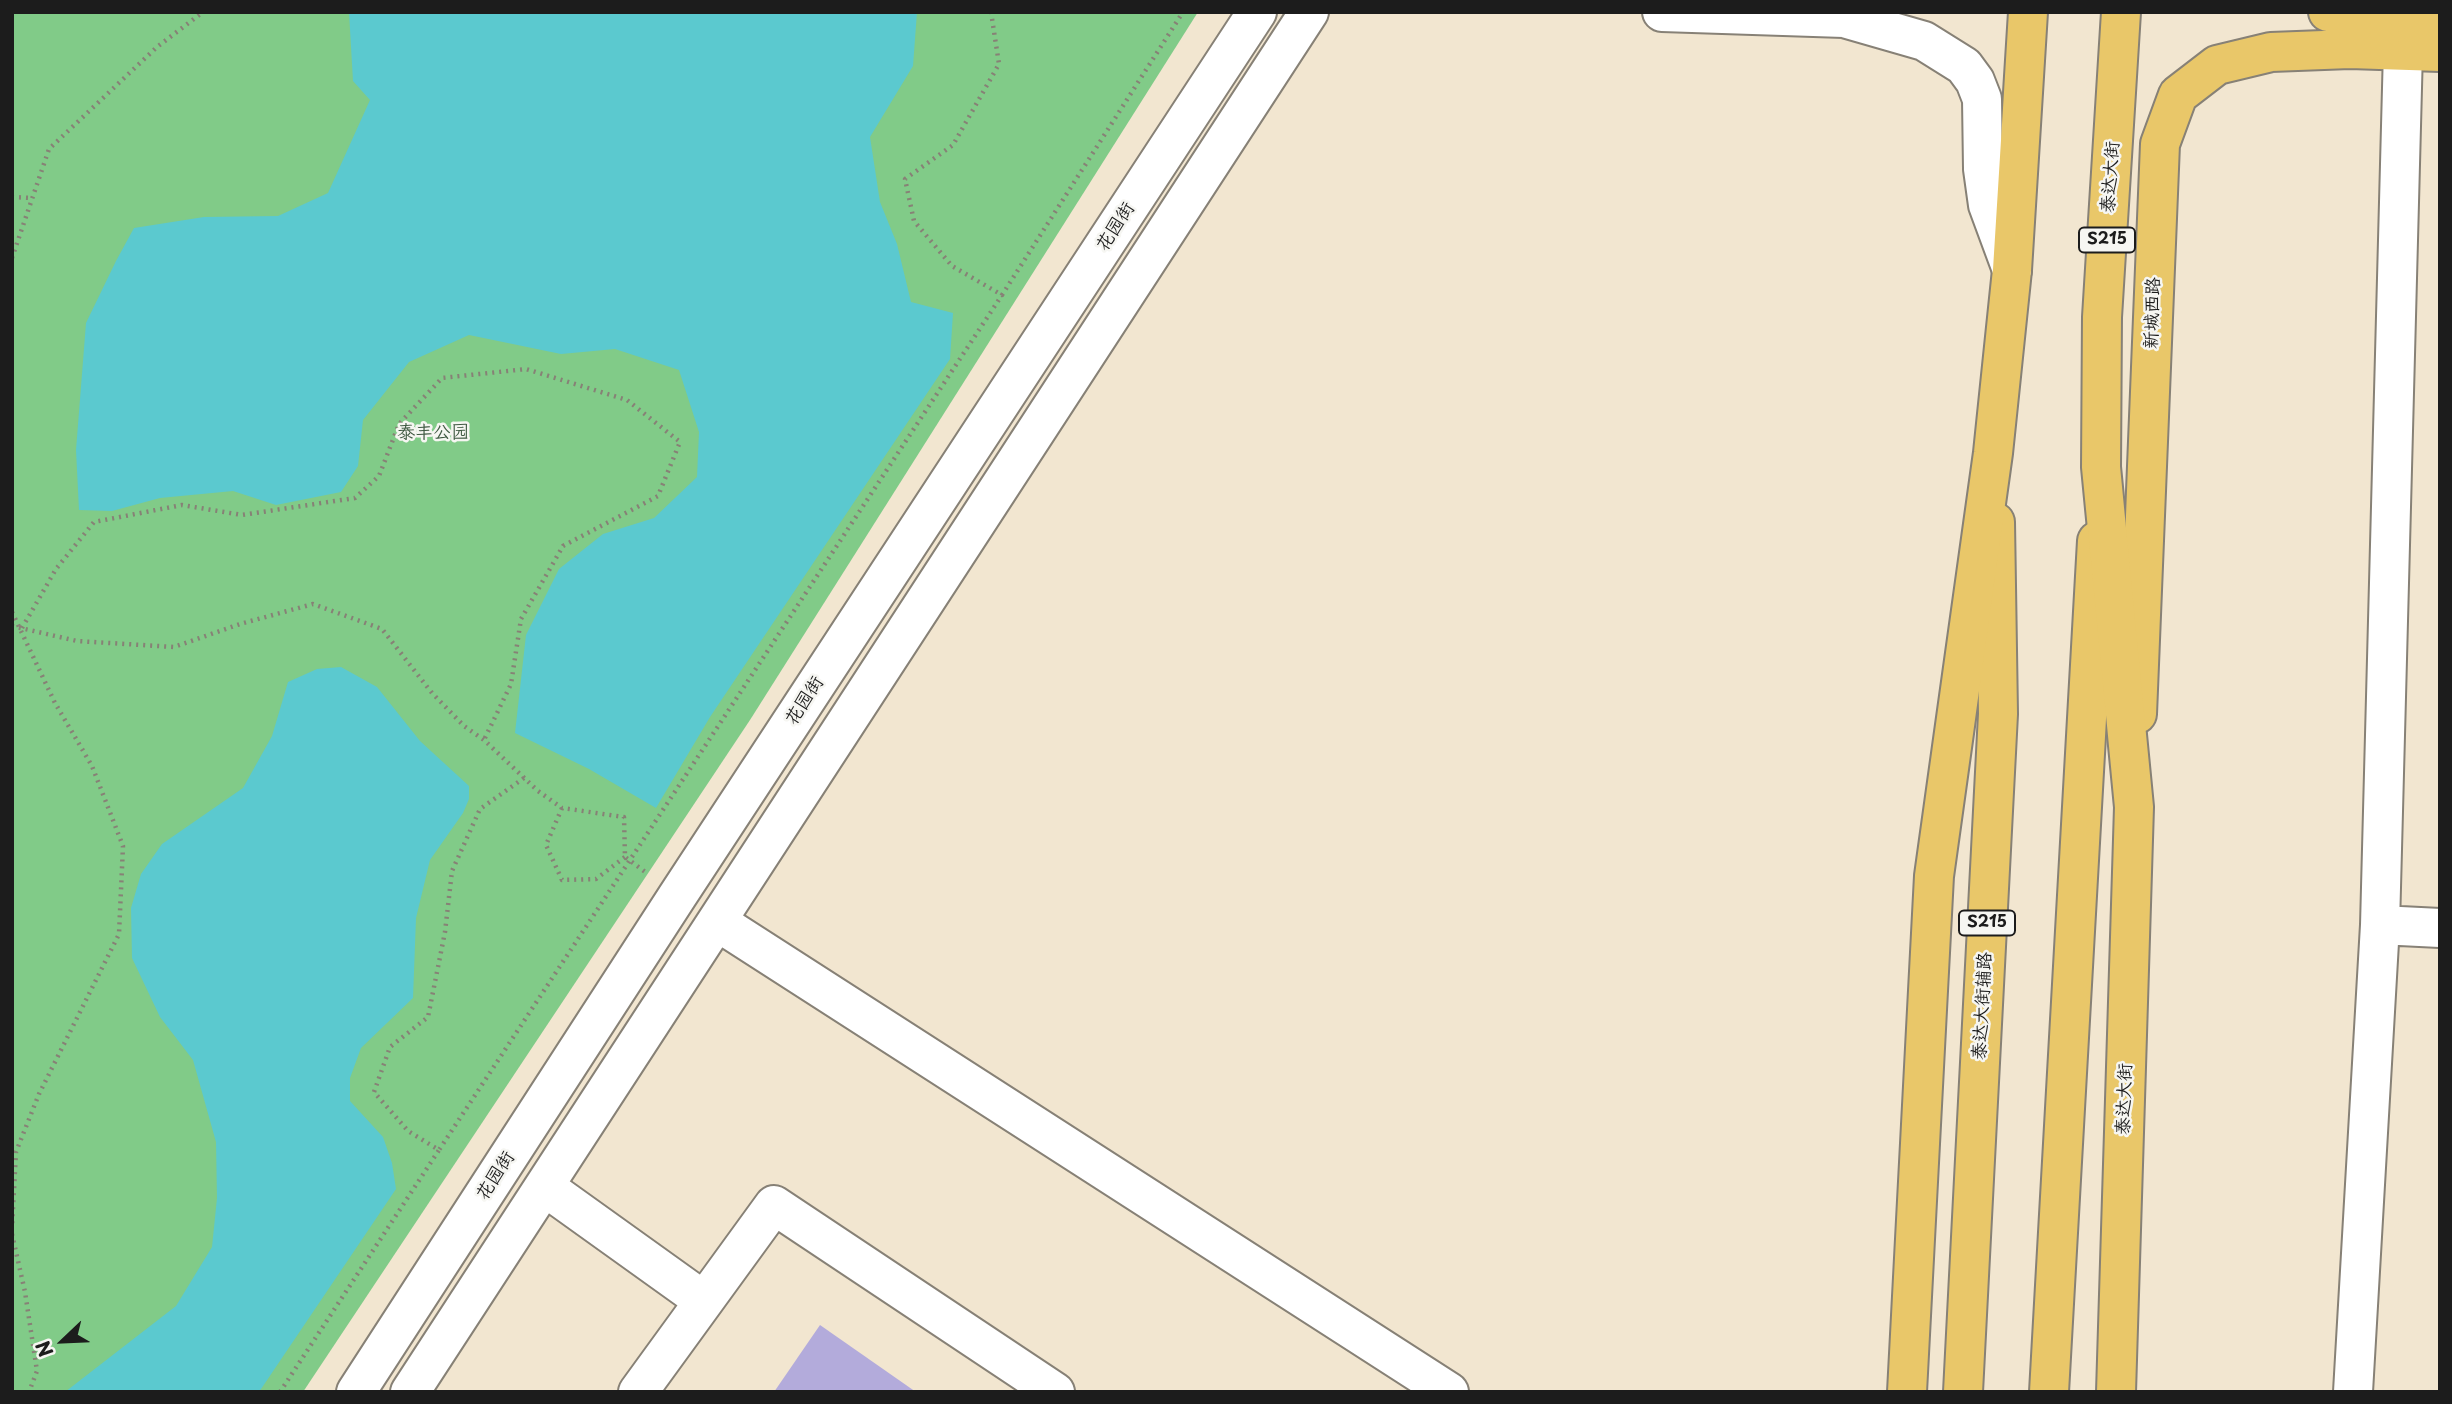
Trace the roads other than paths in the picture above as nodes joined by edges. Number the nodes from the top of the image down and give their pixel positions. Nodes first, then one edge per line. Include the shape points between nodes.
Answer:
1 (1257, 12) edge
2 (1309, 12) edge
3 (1662, 12) edge
4 (2028, 12) edge
5 (2121, 12) edge
6 (2328, 12) edge
7 (2440, 22) edge
8 (2421, 51) edge
9 (2012, 270) junction
10 (1993, 453) junction
11 (2101, 467) junction
12 (2134, 807) junction
13 (718, 922) junction
14 (2380, 925) junction
15 (2440, 928) edge
16 (545, 1187) junction
17 (704, 1301) junction
18 (356, 1392) edge
19 (410, 1392) edge
20 (638, 1392) edge
21 (1055, 1392) edge
22 (1449, 1392) edge
23 (1906, 1392) edge
24 (1963, 1392) edge
25 (2049, 1392) edge
26 (2116, 1392) edge
27 (2353, 1392) edge

1 - 18 street, 花园街
2 - 13 street
3 - 9 street via 1843,18 1924,41 1964,66 1982,99 1988,205
4 - 9 main road, S215
5 - 11 main road, 泰达大街 / S215 via 2102,317
6 - 7 main road
8 - 12 main road, 新城西路 via 2271,52 2217,65 2178,95 2160,144
8 - 14 street
9 - 10 main road, S215
10 - 23 main road via 1934,876
10 - 24 main road, 泰达大街辅路 / S215 via 1998,713
11 - 12 main road
11 - 25 main road, S215
12 - 26 main road, 泰达大街
13 - 16 street
13 - 22 street
14 - 15 street
14 - 27 street
16 - 17 street
16 - 19 street
17 - 20 street
17 - 21 street via 774,1205

